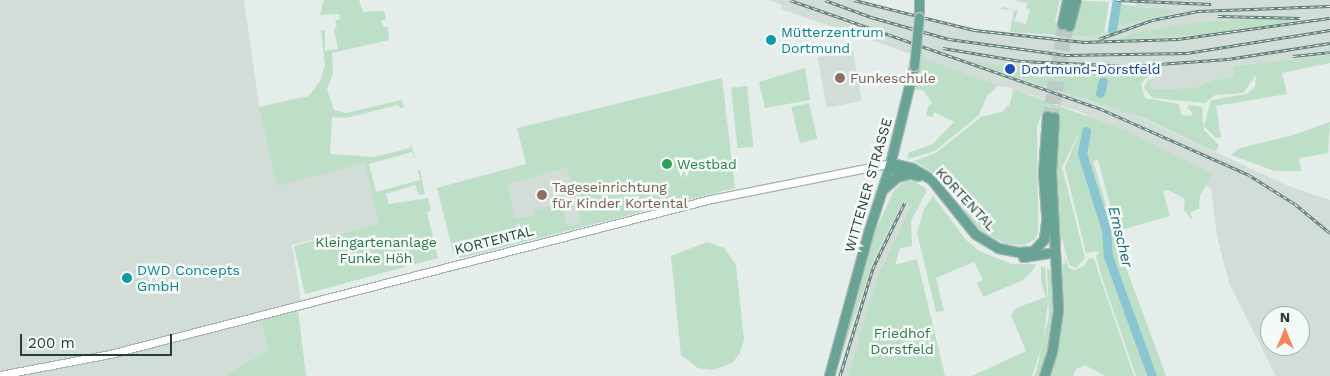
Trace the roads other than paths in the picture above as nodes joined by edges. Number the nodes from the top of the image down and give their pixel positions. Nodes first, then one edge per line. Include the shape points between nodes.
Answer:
1 (919, 0) edge
2 (1067, 0) edge
3 (1076, 0) edge
4 (890, 165) junction
5 (910, 173) junction
6 (882, 190) junction
7 (1046, 222) junction
8 (1033, 251) junction
9 (1054, 252) junction
10 (0, 375) edge
11 (829, 376) edge
12 (1044, 376) edge

1 - 4 main road, WITTENER STRASSE, bridge via 914,66
2 - 3 main road via 1065,25
4 - 5 main road, KORTENTAL
4 - 6 main road, WITTENER STRASSE
4 - 8 main road, KORTENTAL via 912,168 931,179 982,240 1006,251
4 - 10 street, KORTENTAL via 880,163 711,199 110,354
5 - 6 main road via 897,177
5 - 9 main road, KORTENTAL via 935,188 982,244 1012,256 1046,256
6 - 11 main road, WITTENER STRASSE
7 - 8 main road via 1044,239
7 - 9 main road
7 - 9 main road via 1044,166 1050,116
8 - 9 main road, KORTENTAL
9 - 12 main road via 1057,324

